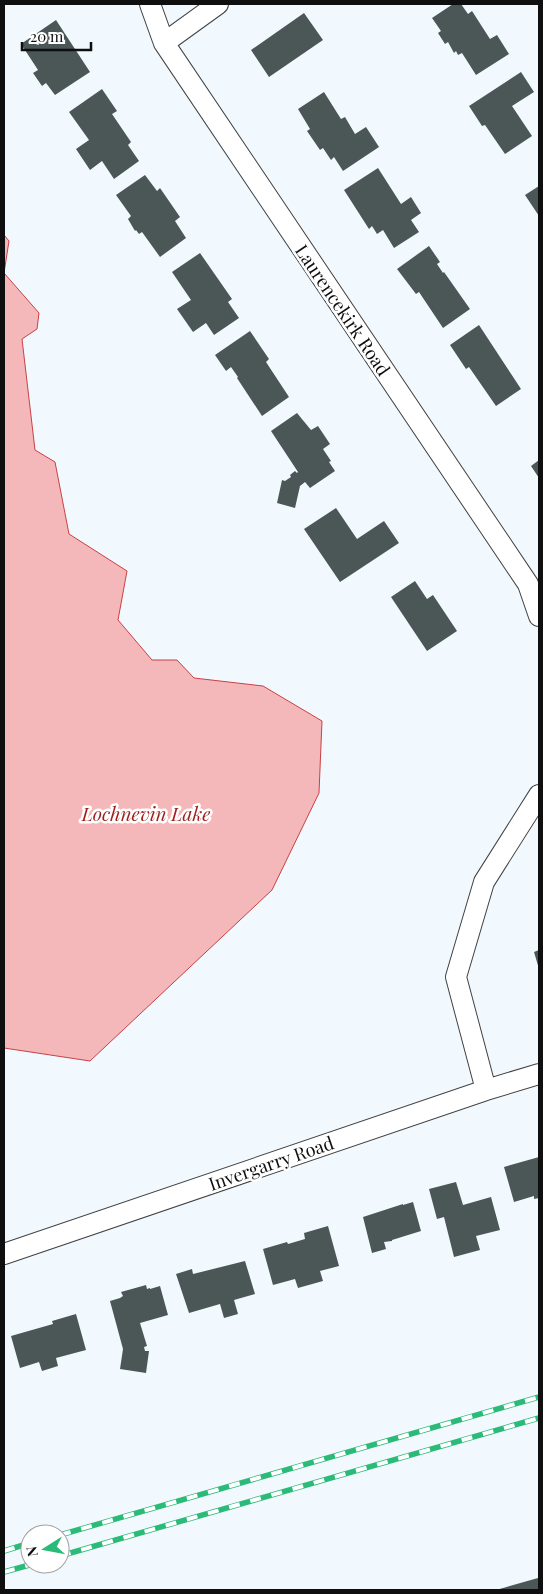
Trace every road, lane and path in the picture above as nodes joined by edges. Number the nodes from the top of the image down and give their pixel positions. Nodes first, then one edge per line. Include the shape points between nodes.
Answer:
1 (150, 4) edge
2 (218, 4) edge
3 (164, 43) junction
4 (539, 616) edge
5 (539, 795) edge
6 (539, 1074) edge
7 (486, 1090) junction
8 (4, 1254) edge

1 - 3 street, Laurencekirk Road
2 - 3 street
3 - 4 street, Laurencekirk Road via 528,584
5 - 7 street via 484,882 456,977
6 - 7 street, Invergarry Road
7 - 8 street, Invergarry Road

